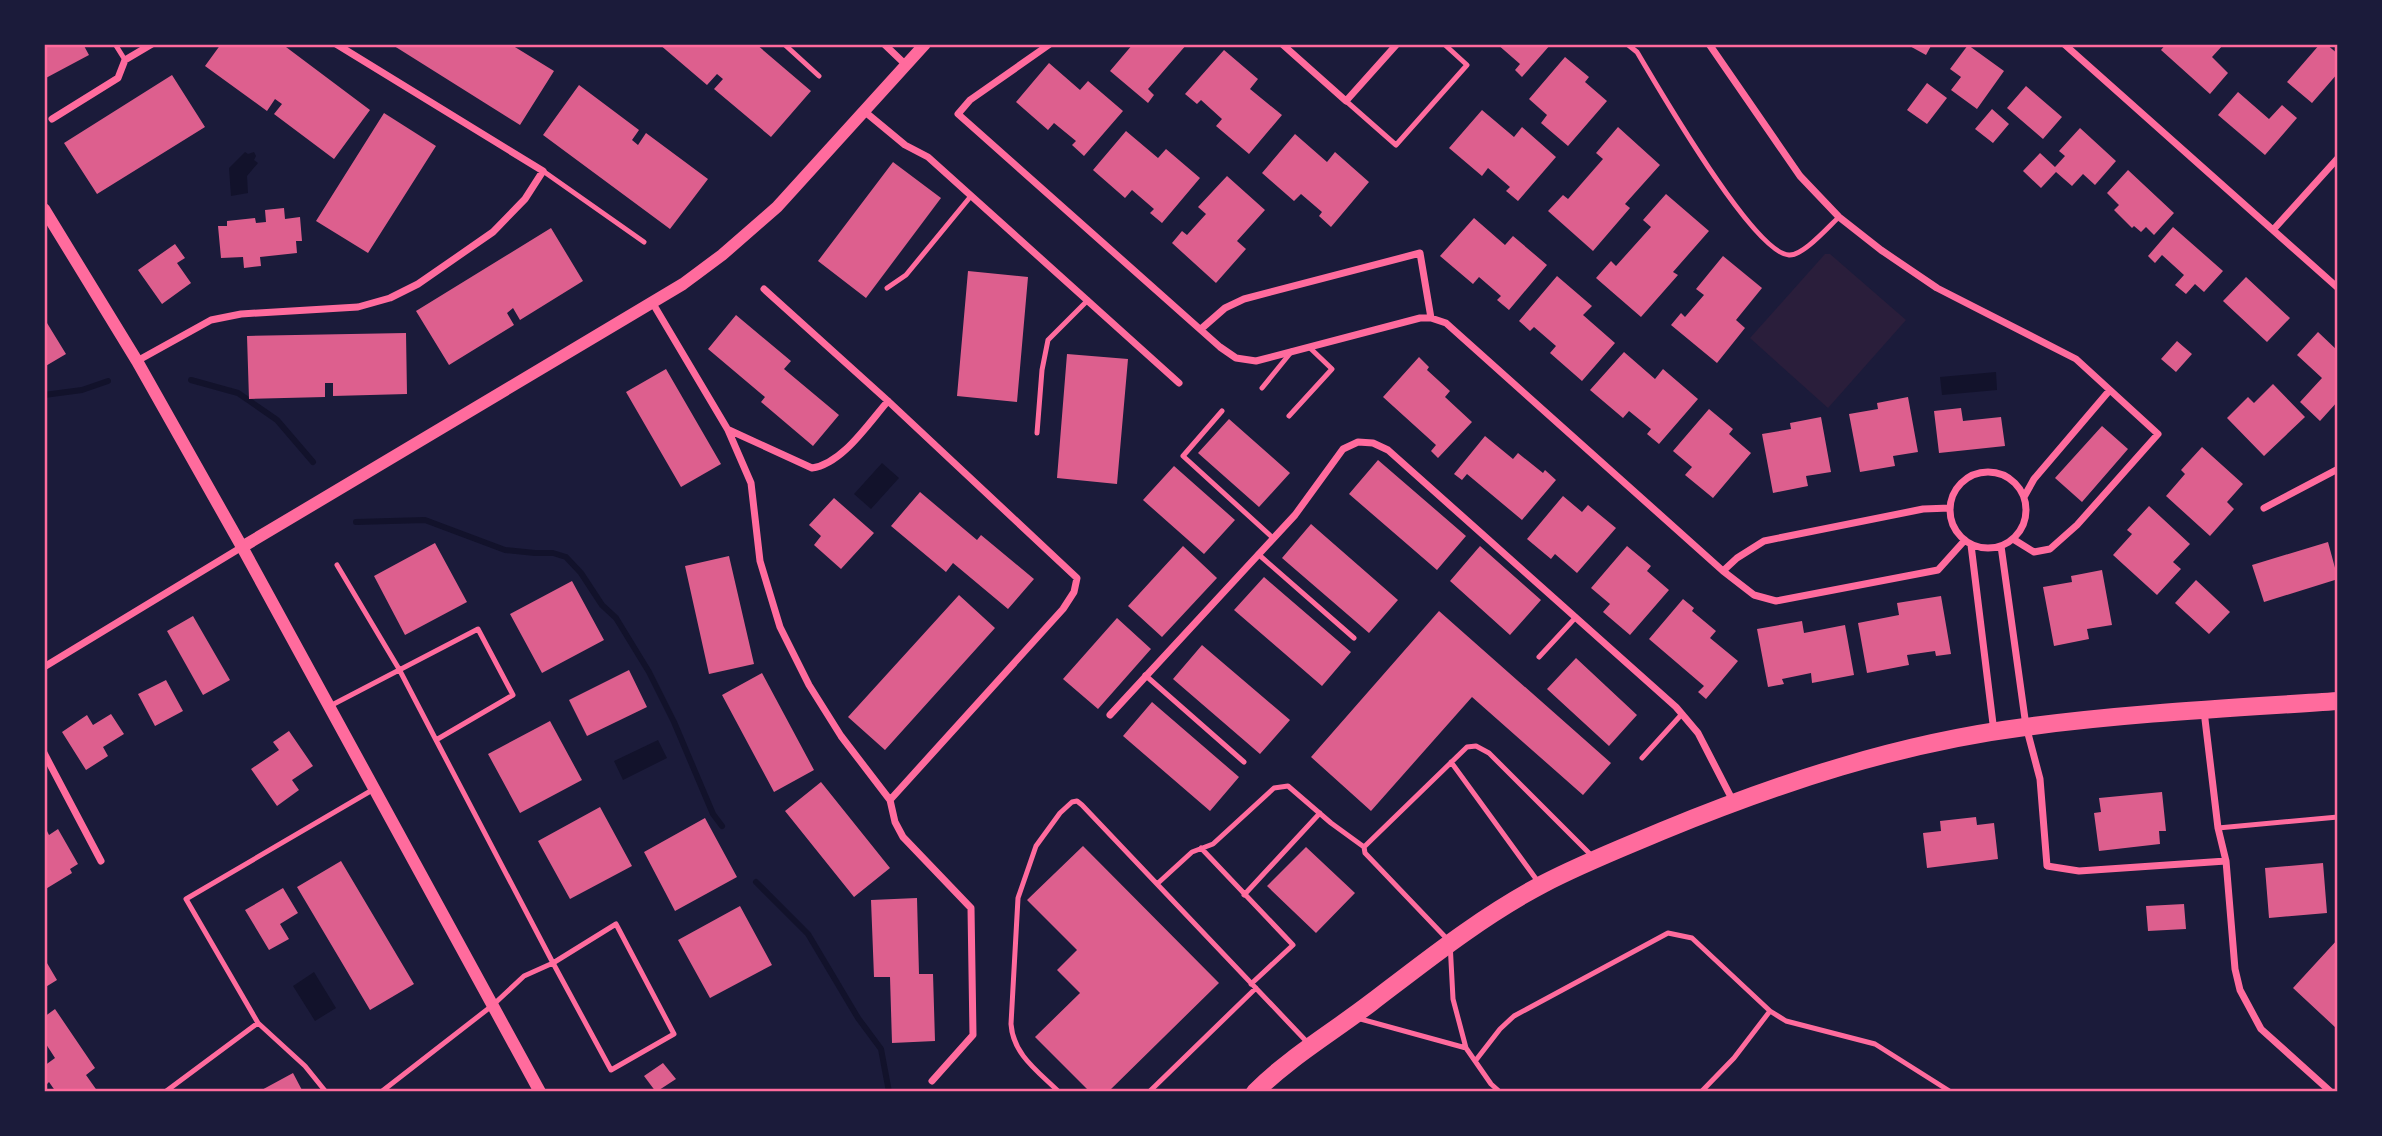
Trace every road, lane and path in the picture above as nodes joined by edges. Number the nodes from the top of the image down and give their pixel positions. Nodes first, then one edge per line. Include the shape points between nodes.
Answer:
1 (115, 44) edge
2 (152, 44) edge
3 (336, 44) edge
4 (783, 44) edge
5 (884, 44) edge
6 (925, 44) edge
7 (1051, 44) edge
8 (1282, 44) edge
9 (1396, 44) edge
10 (1444, 44) edge
11 (1627, 44) edge
12 (1709, 44) edge
13 (2064, 44) edge
14 (125, 60) junction
15 (906, 65) junction
16 (819, 76) dead end
17 (1346, 101) junction
18 (864, 111) junction
19 (52, 119) dead end
20 (2338, 158) edge
21 (543, 171) junction
22 (971, 195) junction
23 (44, 209) edge
24 (1839, 217) junction
25 (48, 224) edge
26 (2273, 230) junction
27 (644, 242) dead end
28 (887, 288) dead end
29 (2338, 288) edge
30 (764, 289) dead end
31 (1088, 300) junction
32 (652, 302) junction
33 (1431, 318) junction
34 (1201, 329) junction
35 (1309, 347) junction
36 (1292, 351) junction
37 (137, 361) junction
38 (1180, 383) dead end
39 (1262, 388) dead end
40 (2109, 391) junction
41 (888, 401) junction
42 (1222, 411) dead end
43 (1289, 416) dead end
44 (728, 430) junction
45 (1037, 433) dead end
46 (2338, 469) edge
47 (2024, 497) junction
48 (1950, 508) junction
49 (2264, 508) dead end
50 (1273, 538) junction
51 (2013, 539) junction
52 (1968, 542) junction
53 (2001, 546) junction
54 (242, 547) junction
55 (1258, 554) junction
56 (337, 565) dead end
57 (1723, 571) junction
58 (1576, 617) junction
59 (1354, 638) dead end
60 (1539, 657) dead end
61 (44, 667) edge
62 (399, 669) junction
63 (1145, 675) junction
64 (2338, 701) edge
65 (329, 706) junction
66 (2204, 710) junction
67 (1682, 714) junction
68 (1110, 715) dead end
69 (2026, 726) junction
70 (1994, 732) junction
71 (436, 740) junction
72 (44, 753) edge
73 (1642, 758) dead end
74 (1244, 762) dead end
75 (1451, 762) junction
76 (374, 789) junction
77 (890, 800) junction
78 (1733, 801) junction
79 (1320, 813) junction
80 (2338, 817) edge
81 (2218, 828) junction
82 (1364, 847) junction
83 (1201, 849) junction
84 (1595, 859) junction
85 (102, 861) dead end
86 (2226, 861) junction
87 (1157, 884) junction
88 (1541, 885) junction
89 (1244, 895) junction
90 (1450, 942) junction
91 (553, 963) junction
92 (1254, 986) junction
93 (493, 1005) junction
94 (1770, 1011) junction
95 (1352, 1017) junction
96 (258, 1023) junction
97 (1310, 1046) junction
98 (1466, 1048) junction
99 (1476, 1060) junction
100 (932, 1081) dead end
101 (165, 1092) edge
102 (326, 1092) edge
103 (381, 1092) edge
104 (540, 1092) edge
105 (1059, 1092) edge
106 (1149, 1092) edge
107 (1255, 1092) edge
108 (1500, 1092) edge
109 (1701, 1092) edge
110 (1951, 1092) edge
111 (2331, 1092) edge

1 - 14 lane
2 - 14 street
3 - 21 street
4 - 16 lane
5 - 15 street
6 - 15 street
7 - 34 street via 978,94 958,114
8 - 17 street
9 - 17 street
10 - 17 lane via 1467,65 1396,145
11 - 24 lane via 1637,52 1712,176 1769,244 1787,255 1799,254
12 - 24 street via 1800,176
13 - 26 street
14 - 19 street via 118,78
15 - 18 street
18 - 22 street
18 - 32 street via 777,208 722,256
20 - 26 street
21 - 27 lane
21 - 37 street via 525,199 493,232 390,298 358,307 211,320
22 - 28 lane via 906,275
22 - 31 street
23 - 25 street
24 - 40 street via 1937,288 2076,359
25 - 37 street
26 - 29 street
30 - 41 street
31 - 38 street
31 - 45 lane via 1048,340
32 - 44 street
32 - 54 street
33 - 34 street via 1420,253 1244,299
33 - 35 street
33 - 57 street via 1446,323
34 - 36 street via 1236,358 1256,361
35 - 36 street
35 - 43 lane via 1332,369
36 - 39 lane
37 - 54 street
40 - 47 street
40 - 51 street via 2158,434 2050,549 2034,552
41 - 44 street via 826,466 812,468
41 - 77 street via 1076,578 1074,592 1063,609
42 - 50 lane via 1183,456
44 - 77 street via 751,482 760,561 780,627 841,736
46 - 49 street
47 - 48 street via 2004,476 1975,474 1953,494
47 - 51 street via 2026,512
48 - 52 street via 1952,523
48 - 57 street via 1923,509 1764,541
50 - 55 street
50 - 58 street via 1343,449 1358,442 1373,443 1388,450
51 - 53 street
52 - 53 street via 1986,548
52 - 57 street via 1938,570 1776,601 1754,595
52 - 70 street
53 - 69 street
54 - 61 street
54 - 65 street
55 - 59 lane
55 - 63 street
56 - 62 lane
58 - 60 lane
58 - 67 street
62 - 65 lane
62 - 71 lane
62 - 71 lane via 478,629 513,695
63 - 68 street
63 - 74 lane
64 - 66 main road
65 - 76 street
66 - 69 main road
66 - 81 street
67 - 73 lane
67 - 78 street via 1698,733
69 - 70 main road
69 - 86 street via 2040,779 2048,866 2080,871
70 - 78 main road via 1870,757
71 - 91 lane
72 - 85 street
75 - 82 lane
75 - 84 lane via 1467,747 1489,753
75 - 88 lane
76 - 93 street
76 - 96 lane via 186,898
77 - 100 street via 903,837 971,908 973,1035
78 - 84 main road
79 - 82 lane
79 - 83 lane via 1283,785
79 - 89 lane
80 - 81 lane
81 - 86 street
82 - 90 lane via 1364,853
83 - 87 lane
83 - 89 lane
84 - 88 main road
86 - 111 street via 2240,990 2262,1029
87 - 92 lane
87 - 105 lane via 1077,801 1060,813 1036,846 1018,898 1012,1038 1019,1052
88 - 90 main road
89 - 92 lane via 1293,945
90 - 95 main road
90 - 98 lane via 1453,999
91 - 91 lane via 616,924 674,1034 611,1070
91 - 93 lane via 524,976
92 - 97 lane
92 - 106 lane
93 - 103 lane
93 - 104 street
94 - 99 lane via 1692,938 1668,933 1514,1016
94 - 109 lane
94 - 110 lane via 1786,1021 1875,1044
95 - 97 main road
95 - 98 lane
96 - 101 lane
96 - 102 lane
97 - 107 main road
98 - 99 lane
99 - 108 lane

